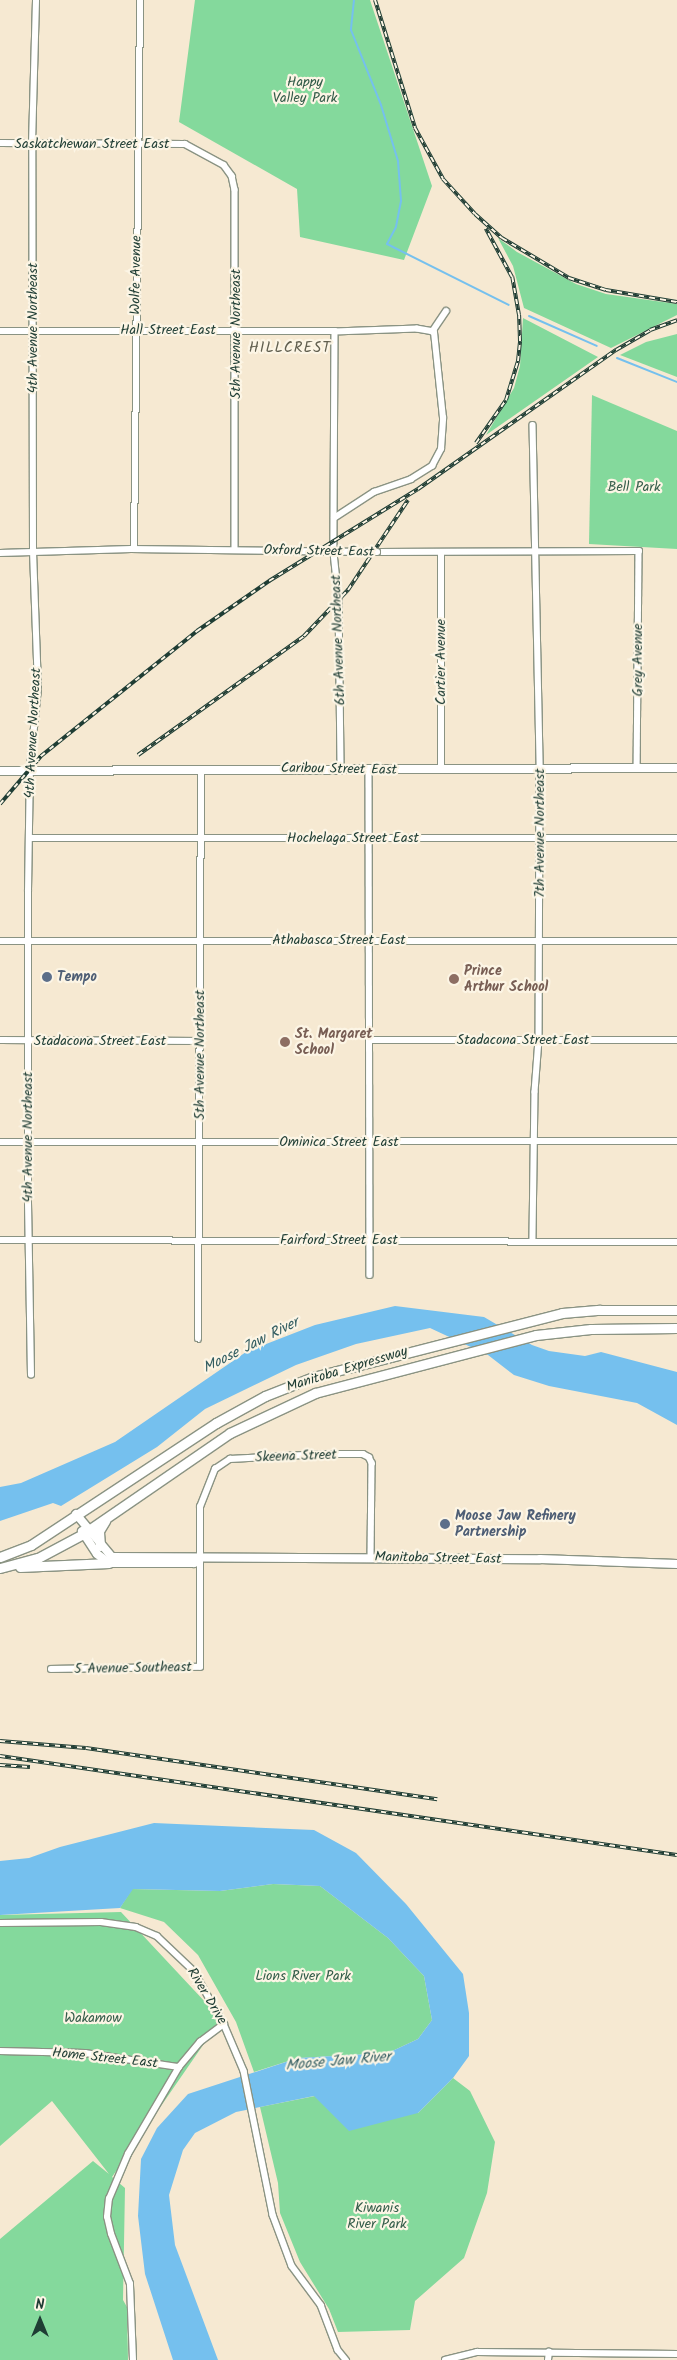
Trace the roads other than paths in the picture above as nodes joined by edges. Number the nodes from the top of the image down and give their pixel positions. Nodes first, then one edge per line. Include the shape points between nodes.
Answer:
1 (36, 0) edge
2 (140, 0) edge
3 (0, 143) edge
4 (32, 144) junction
5 (140, 144) junction
6 (185, 144) joint
7 (446, 310) dead end
8 (134, 330) junction
9 (236, 330) junction
10 (0, 331) edge
11 (34, 331) junction
12 (335, 331) junction
13 (432, 332) junction
14 (533, 425) dead end
15 (334, 518) junction
16 (134, 549) junction
17 (235, 550) junction
18 (639, 551) joint
19 (537, 552) junction
20 (0, 553) edge
21 (33, 553) junction
22 (334, 553) junction
23 (441, 554) junction
24 (677, 768) edge
25 (441, 769) junction
26 (540, 769) junction
27 (30, 770) junction
28 (201, 770) junction
29 (341, 770) junction
30 (369, 770) junction
31 (637, 770) junction
32 (0, 771) edge
33 (30, 838) junction
34 (200, 838) junction
35 (369, 838) junction
36 (540, 838) junction
37 (677, 838) edge
38 (200, 940) junction
39 (370, 940) junction
40 (540, 940) junction
41 (0, 941) edge
42 (29, 941) junction
43 (677, 941) edge
44 (0, 1040) edge
45 (28, 1040) junction
46 (370, 1040) junction
47 (539, 1040) junction
48 (677, 1040) edge
49 (200, 1041) junction
50 (677, 1141) edge
51 (0, 1142) edge
52 (28, 1142) junction
53 (200, 1142) junction
54 (370, 1142) junction
55 (535, 1142) junction
56 (0, 1240) edge
57 (28, 1240) junction
58 (199, 1240) junction
59 (370, 1240) junction
60 (533, 1242) junction
61 (677, 1242) edge
62 (370, 1275) dead end
63 (677, 1310) edge
64 (677, 1328) edge
65 (198, 1339) dead end
66 (32, 1375) dead end
67 (76, 1514) junction
68 (105, 1520) junction
69 (86, 1532) junction
70 (100, 1546) junction
71 (0, 1557) edge
72 (371, 1558) junction
73 (200, 1561) junction
74 (109, 1563) junction
75 (677, 1564) edge
76 (1, 1568) edge
77 (51, 1669) dead end
78 (0, 1923) edge
79 (224, 2024) junction
80 (0, 2050) edge
81 (179, 2067) junction
82 (549, 2352) junction
83 (629, 2353) junction
84 (677, 2354) edge
85 (132, 2360) edge
86 (346, 2360) edge
87 (445, 2360) edge
88 (548, 2360) edge
89 (629, 2360) edge

1 - 4 street, 4th Avenue Northeast
2 - 5 street, Wolfe Avenue
3 - 4 street, Saskatchewan Street East
4 - 5 street, Saskatchewan Street East
4 - 11 street, 4th Avenue Northeast
5 - 6 street, Saskatchewan Street East
5 - 8 street, Wolfe Avenue
6 - 9 street, 5th Avenue Northeast via 224,165 232,176 235,190
7 - 13 street
8 - 9 street, Hall Street East
8 - 11 street, Hall Street East
8 - 16 street, Wolfe Avenue
9 - 12 street, Hall Street East
9 - 17 street, 5th Avenue Northeast
10 - 11 street, Hall Street East
11 - 21 street, 4th Avenue Northeast
12 - 13 street, Hall Street East via 418,329
12 - 15 street, 6th Avenue Northeast
13 - 15 street via 436,337 436,370 444,409 437,458 417,476 374,492
14 - 19 street, 7th Avenue Northeast
15 - 22 street, 6th Avenue Northeast
16 - 17 street, Oxford Street East
16 - 21 street, Oxford Street East
17 - 22 street, Oxford Street East
18 - 19 street, Oxford Street East
18 - 31 street, Grey Avenue
19 - 23 street, Oxford Street East
19 - 26 street, 7th Avenue Northeast
20 - 21 street, Oxford Street East
21 - 27 street, 4th Avenue Northeast via 38,688
22 - 23 street, Oxford Street East, bridge
22 - 29 street, 6th Avenue Northeast via 339,600
23 - 25 street, Cartier Avenue
24 - 31 street, Caribou Street East
25 - 26 street, Caribou Street East
25 - 30 street, Caribou Street East
26 - 31 street, Caribou Street East
26 - 36 street, 7th Avenue Northeast
27 - 28 street, Caribou Street East
27 - 32 street, Caribou Street East
27 - 33 street, 4th Avenue Northeast
28 - 29 street, Caribou Street East
28 - 34 street, 5th Avenue Northeast
29 - 30 street, Caribou Street East
30 - 35 street
33 - 34 street, Hochelaga Street East
33 - 42 street, 4th Avenue Northeast
34 - 35 street, Hochelaga Street East
34 - 38 street, 5th Avenue Northeast
35 - 36 street, Hochelaga Street East
35 - 39 street
36 - 37 street, Hochelaga Street East
36 - 40 street, 7th Avenue Northeast
38 - 39 street, Athabasca Street East
38 - 42 street, Athabasca Street East
38 - 49 street, 5th Avenue Northeast
39 - 40 street, Athabasca Street East
39 - 46 street
40 - 43 street, Athabasca Street East
40 - 47 street, 7th Avenue Northeast
41 - 42 street, Athabasca Street East
42 - 45 street, 4th Avenue Northeast
44 - 45 street, Stadacona Street East
45 - 49 street, Stadacona Street East
45 - 52 street, 4th Avenue Northeast
46 - 47 street, Stadacona Street East
46 - 54 street
47 - 48 street, Stadacona Street East
47 - 55 street, 7th Avenue Northeast
49 - 53 street, 5th Avenue Northeast
50 - 55 street, Ominica Street East
51 - 52 street, Ominica Street East
52 - 53 street, Ominica Street East
52 - 57 street, 4th Avenue Northeast
53 - 54 street, Ominica Street East
53 - 58 street, 5th Avenue Northeast
54 - 55 street, Ominica Street East
54 - 59 street
55 - 60 street, 7th Avenue Northeast
56 - 57 street, Fairford Street East
57 - 58 street, Fairford Street East
57 - 66 street, 4th Avenue Northeast
58 - 59 street, Fairford Street East
58 - 65 street, 5th Avenue Northeast
59 - 60 street, Fairford Street East
59 - 62 street
60 - 61 street, Fairford Street East
63 - 67 main road, Manitoba Expressway via 600,1310 518,1322 313,1377 265,1396 216,1423
64 - 68 main road, Manitoba Expressway via 591,1329 536,1335 315,1394 271,1411 230,1433
67 - 69 street, Manitoba Street East
67 - 71 main road, Manitoba Expressway via 31,1545
68 - 69 main road, Manitoba Expressway
68 - 70 main road via 99,1531
69 - 70 street, Manitoba Street East
69 - 74 street, Manitoba Street East via 97,1554
69 - 76 main road, Manitoba Expressway via 38,1558
70 - 73 street, Manitoba Street East via 112,1557 194,1556
72 - 73 street, Manitoba Street East
72 - 73 street, Skeena Street via 372,1463 369,1457 322,1454 230,1459 215,1469 200,1507
72 - 75 street, Manitoba Street East
73 - 74 street, Manitoba Street East
73 - 77 street, 5 Avenue Southeast via 200,1667
74 - 76 main road
78 - 79 street, River Drive via 101,1922 136,1927 150,1933 194,1971
79 - 81 street via 200,2042
79 - 86 street, River Drive via 245,2075 274,2214 292,2266 320,2305 338,2350
80 - 81 street, Home Street East via 85,2053
81 - 85 street via 128,2154 110,2199 107,2217 130,2284
82 - 83 street
82 - 87 street via 477,2352
82 - 88 street
83 - 84 street
83 - 89 street

